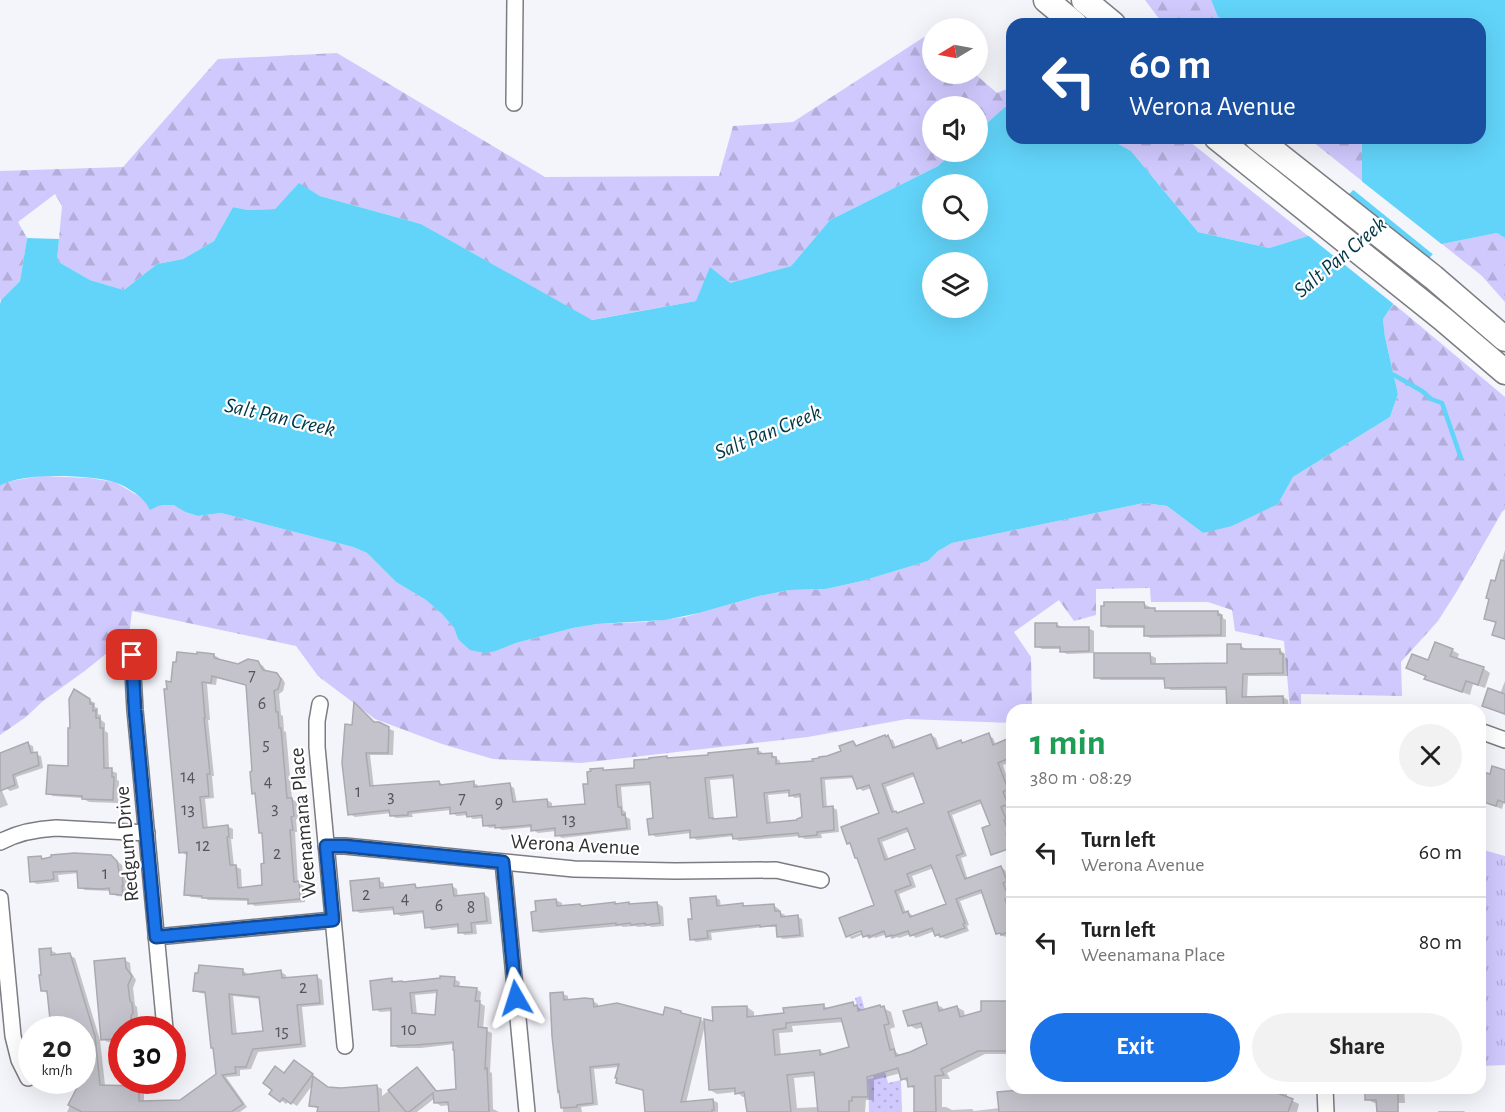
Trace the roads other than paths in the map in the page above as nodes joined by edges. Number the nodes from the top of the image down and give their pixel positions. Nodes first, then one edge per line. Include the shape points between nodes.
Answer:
1 (515, 0) edge
2 (1046, 0) edge
3 (1084, 0) edge
4 (1068, 18) edge
5 (1106, 18) edge
6 (514, 103) dead end
7 (1224, 144) edge
8 (1265, 144) edge
9 (1505, 339) edge
10 (1505, 372) edge
11 (132, 655) dead end
12 (320, 704) dead end
13 (1486, 733) edge
14 (1505, 740) edge
15 (147, 833) junction
16 (0, 842) edge
17 (326, 846) junction
18 (503, 862) junction
19 (821, 880) dead end
20 (0, 898) edge
21 (333, 920) junction
22 (156, 937) junction
23 (164, 1016) edge
24 (345, 1046) dead end
25 (18, 1056) edge
26 (1325, 1094) edge
27 (527, 1112) edge
28 (1326, 1112) edge

1 - 6 street
2 - 4 main road
3 - 5 main road
7 - 10 main road
8 - 9 main road
11 - 15 street, Redgum Drive
12 - 17 street, Weenamana Place via 316,734
13 - 14 street
15 - 16 street via 49,828
15 - 22 street, Redgum Drive
17 - 18 street, Werona Avenue
17 - 21 street, Weenamana Place
18 - 19 street, Werona Avenue via 596,870 777,870
18 - 27 street
20 - 25 street
21 - 22 street
21 - 24 street, Weenamana Place
22 - 23 street, Redgum Drive
26 - 28 street

